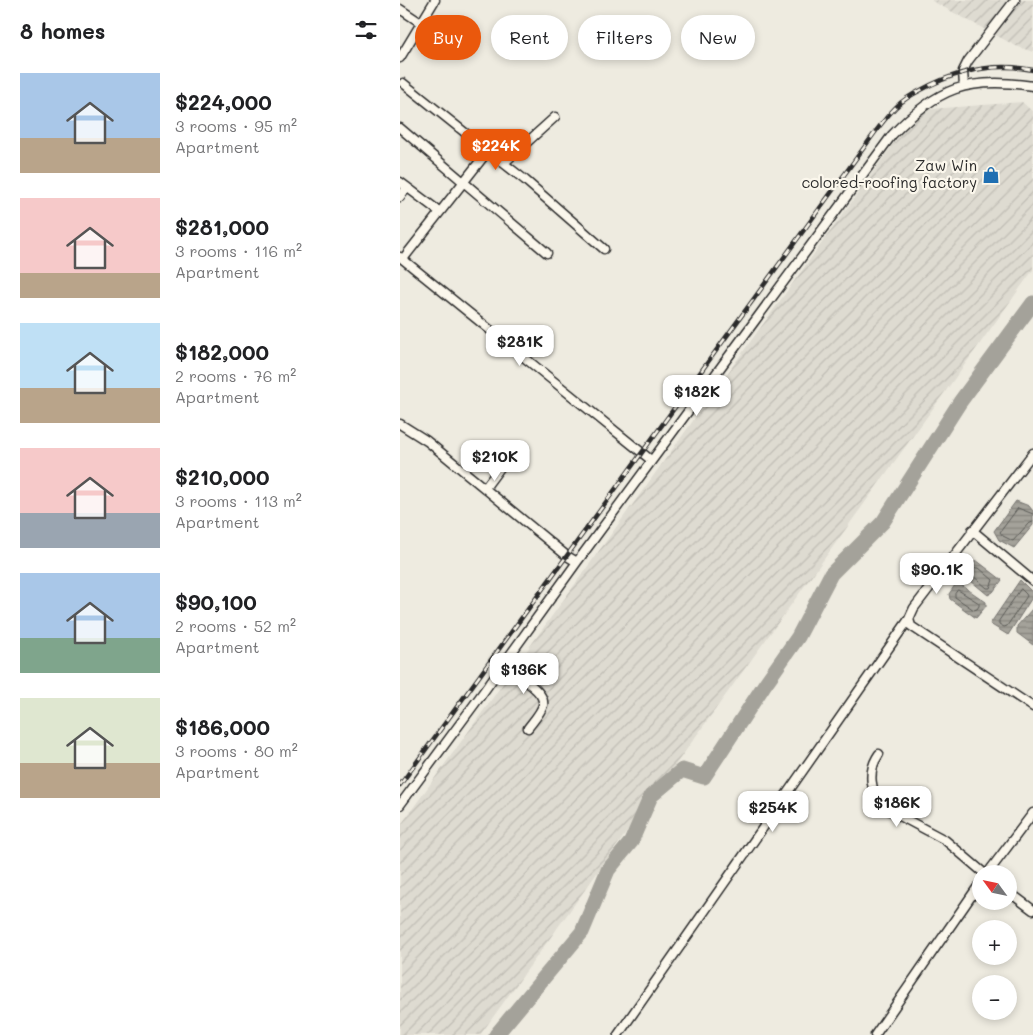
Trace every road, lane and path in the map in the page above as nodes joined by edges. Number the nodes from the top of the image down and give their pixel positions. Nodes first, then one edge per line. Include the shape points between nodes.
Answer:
1 (435, 0) edge
2 (1015, 0) edge
3 (400, 9) edge
4 (426, 15) edge
5 (415, 19) edge
6 (415, 33) edge
7 (400, 58) edge
8 (403, 83) dead end
9 (964, 86) junction
10 (1033, 86) edge
11 (554, 117) dead end
12 (400, 128) edge
13 (488, 152) junction
14 (504, 163) junction
15 (400, 182) edge
16 (464, 182) junction
17 (407, 187) junction
18 (400, 197) edge
19 (440, 212) junction
20 (604, 249) dead end
21 (547, 253) dead end
22 (401, 258) edge
23 (400, 424) edge
24 (1033, 453) edge
25 (508, 457) dead end
26 (652, 460) junction
27 (485, 488) junction
28 (972, 530) junction
29 (577, 562) junction
30 (1033, 581) edge
31 (909, 619) junction
32 (502, 667) junction
33 (1033, 706) edge
34 (528, 728) dead end
35 (879, 754) dead end
36 (400, 805) edge
37 (1033, 813) edge
38 (975, 865) edge
39 (993, 865) edge
40 (972, 895) edge
41 (1018, 899) edge
42 (1033, 910) edge
43 (618, 1035) edge
44 (875, 1035) edge

1 - 4 street
2 - 9 street via 968,61 963,71
3 - 5 street
6 - 7 street
8 - 13 street
9 - 10 street via 987,82
9 - 26 street via 937,96 922,106 892,135
11 - 14 street
12 - 16 street
13 - 14 street
13 - 16 street
14 - 20 street
15 - 17 street
16 - 19 street
16 - 21 street
17 - 18 street
17 - 19 street
19 - 22 street
22 - 26 street
23 - 27 street via 427,441
24 - 28 street
25 - 27 street
26 - 29 street
27 - 29 street
28 - 30 street
28 - 31 street
29 - 32 street
31 - 33 street via 911,626
31 - 43 street
32 - 34 street via 542,696 541,709
32 - 36 street
35 - 38 street via 871,768 871,778 876,798 883,807 945,840
37 - 39 street
40 - 44 street
41 - 42 street

